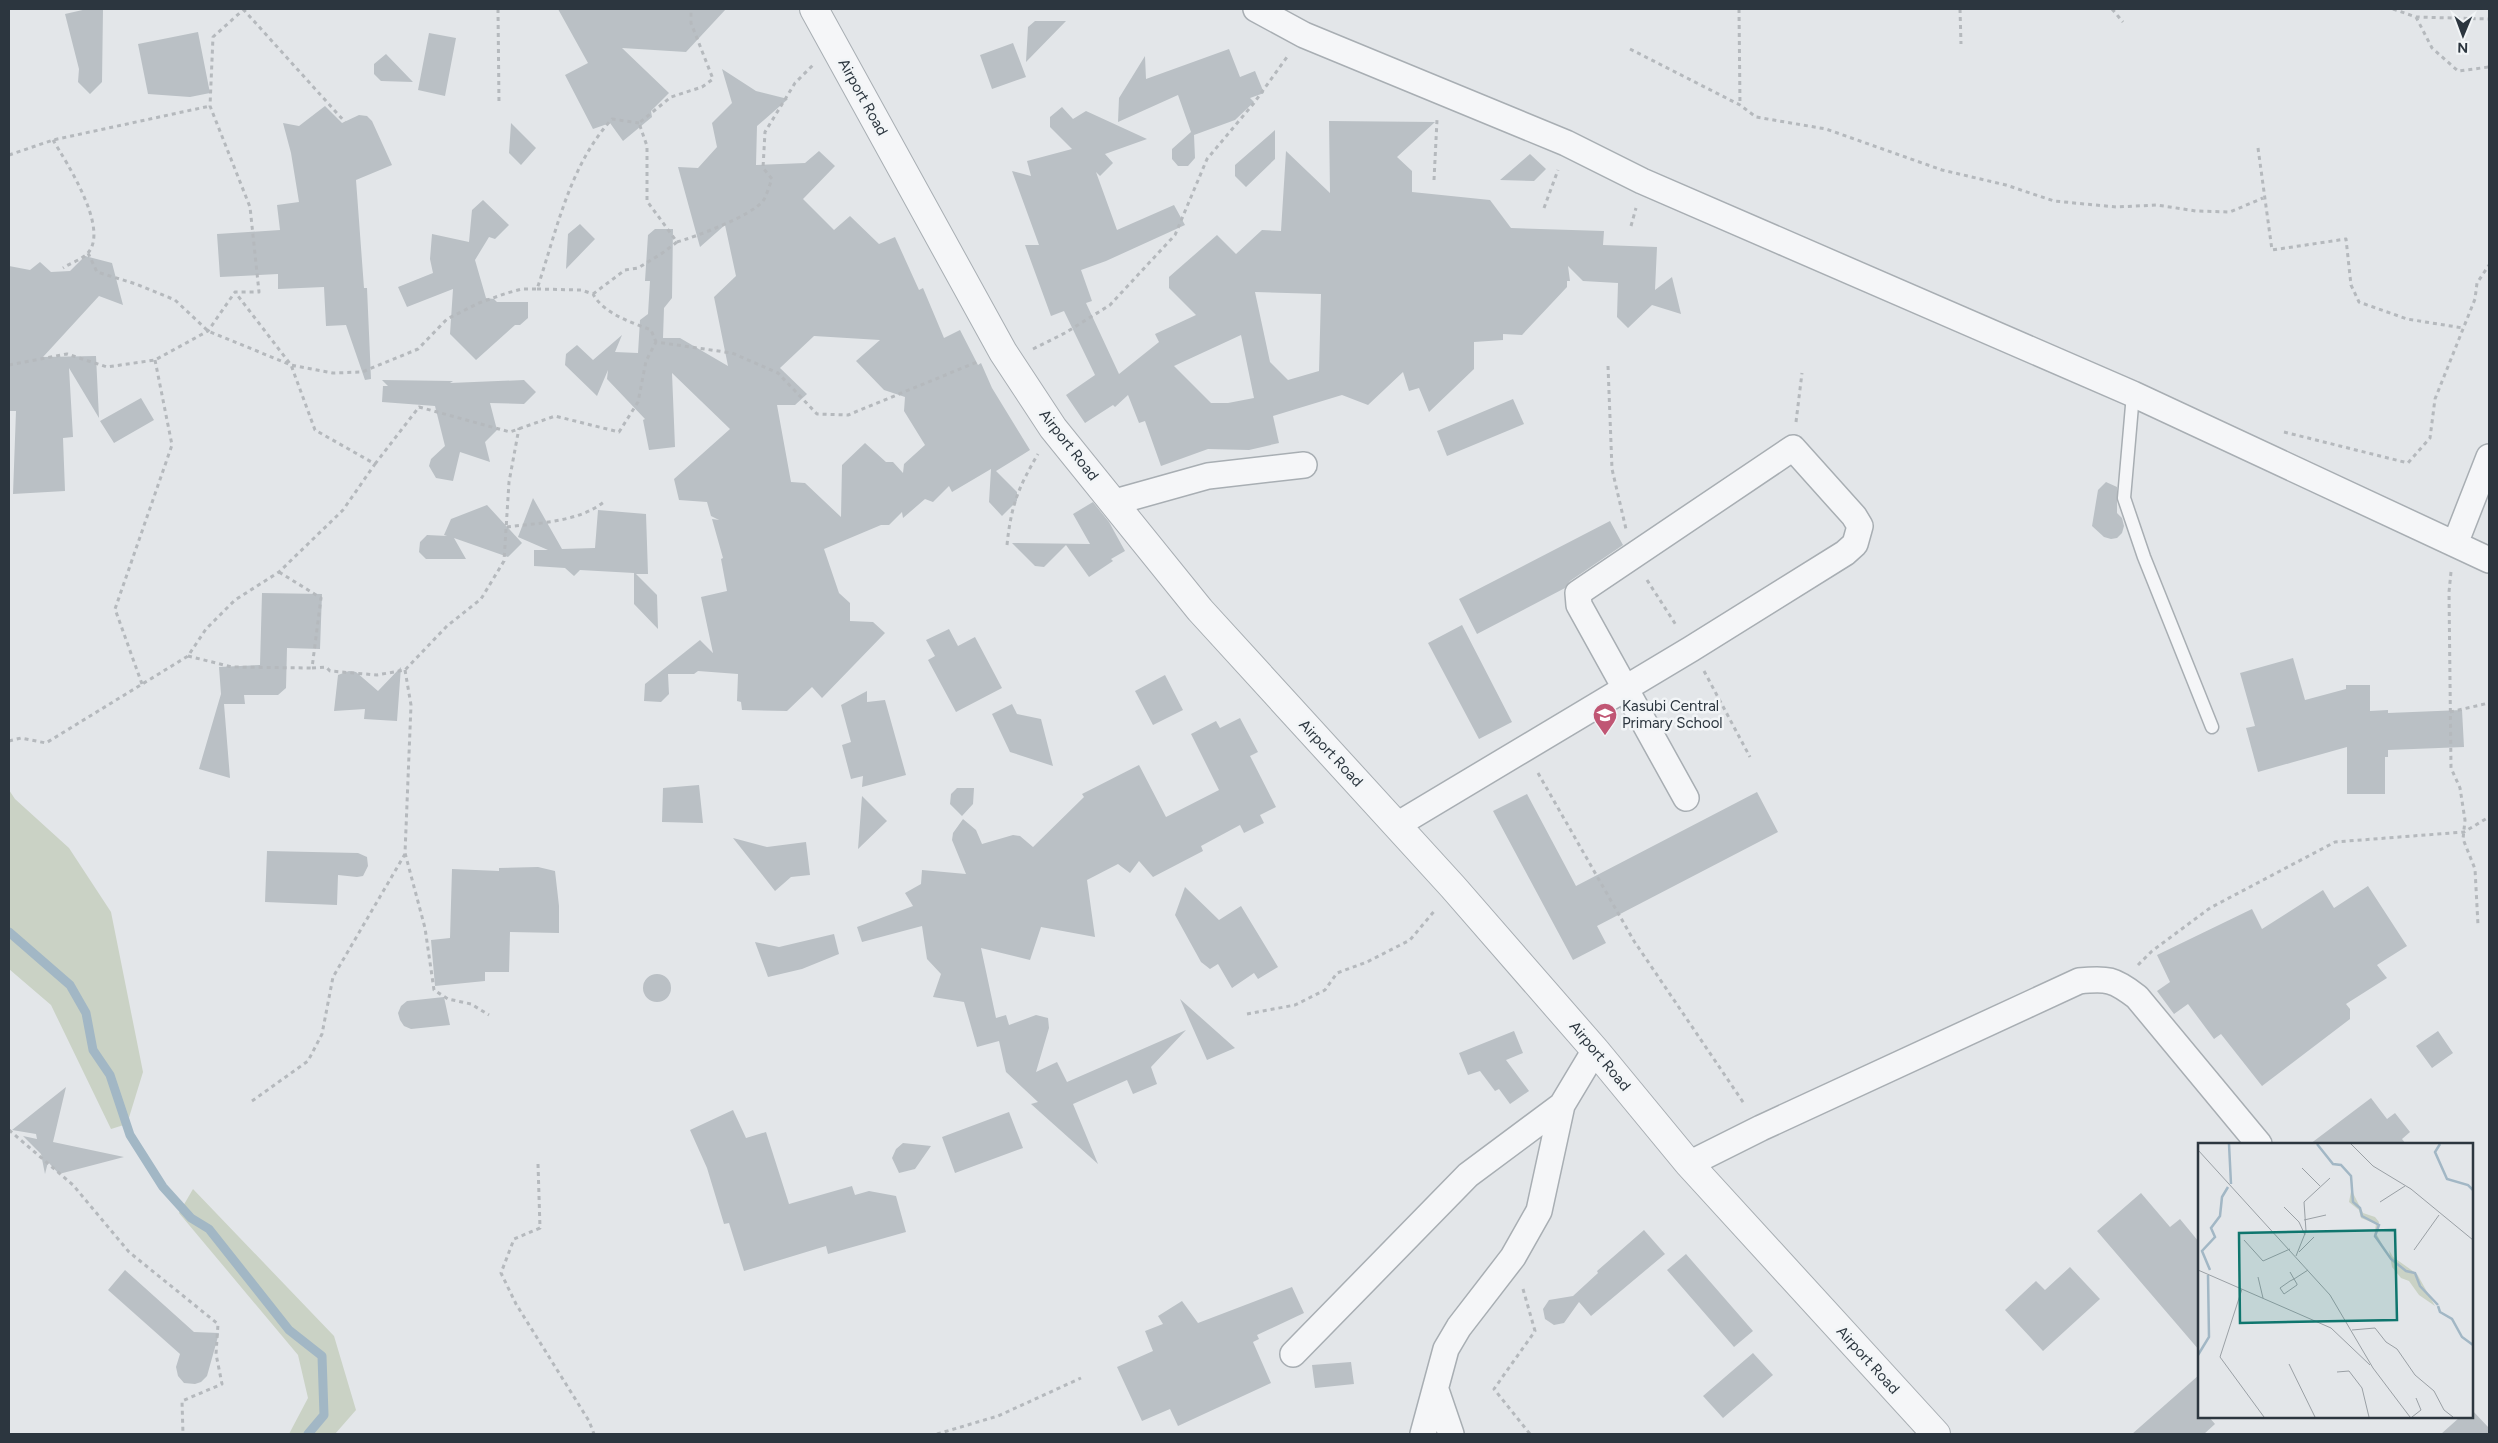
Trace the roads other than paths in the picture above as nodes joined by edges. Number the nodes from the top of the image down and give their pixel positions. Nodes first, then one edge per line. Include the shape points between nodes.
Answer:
1 (814, 9) edge
2 (1256, 9) edge
3 (2133, 394) junction
4 (2489, 457) edge
5 (1304, 465) dead end
6 (1115, 502) junction
7 (2455, 544) junction
8 (2489, 560) edge
9 (1625, 687) junction
10 (2212, 727) dead end
11 (1686, 798) dead end
12 (1397, 825) junction
13 (1595, 1050) junction
14 (1562, 1105) junction
15 (2258, 1143) edge
16 (1688, 1164) junction
17 (1293, 1354) dead end
18 (1436, 1390) junction
19 (1423, 1434) edge
20 (1450, 1434) edge
21 (1936, 1434) edge

1 - 6 street, Airport Road via 1006,357 1053,428
2 - 3 street via 1304,34 1566,142 1642,181
3 - 7 street
3 - 10 lane via 2124,498
4 - 7 street
5 - 6 street via 1208,476
6 - 12 street, Airport Road via 1200,610
7 - 8 street
9 - 9 street via 1579,606 1578,593 1793,448 1854,516 1860,526 1855,544 1707,639
9 - 11 street
9 - 12 street
12 - 13 street, Airport Road
13 - 14 street
13 - 16 street, Airport Road
14 - 17 street via 1468,1176
14 - 18 street via 1539,1211 1513,1257 1446,1349
15 - 16 street via 2137,997 2119,983 2100,979 2079,981
16 - 21 street, Airport Road
18 - 19 street
18 - 20 street

